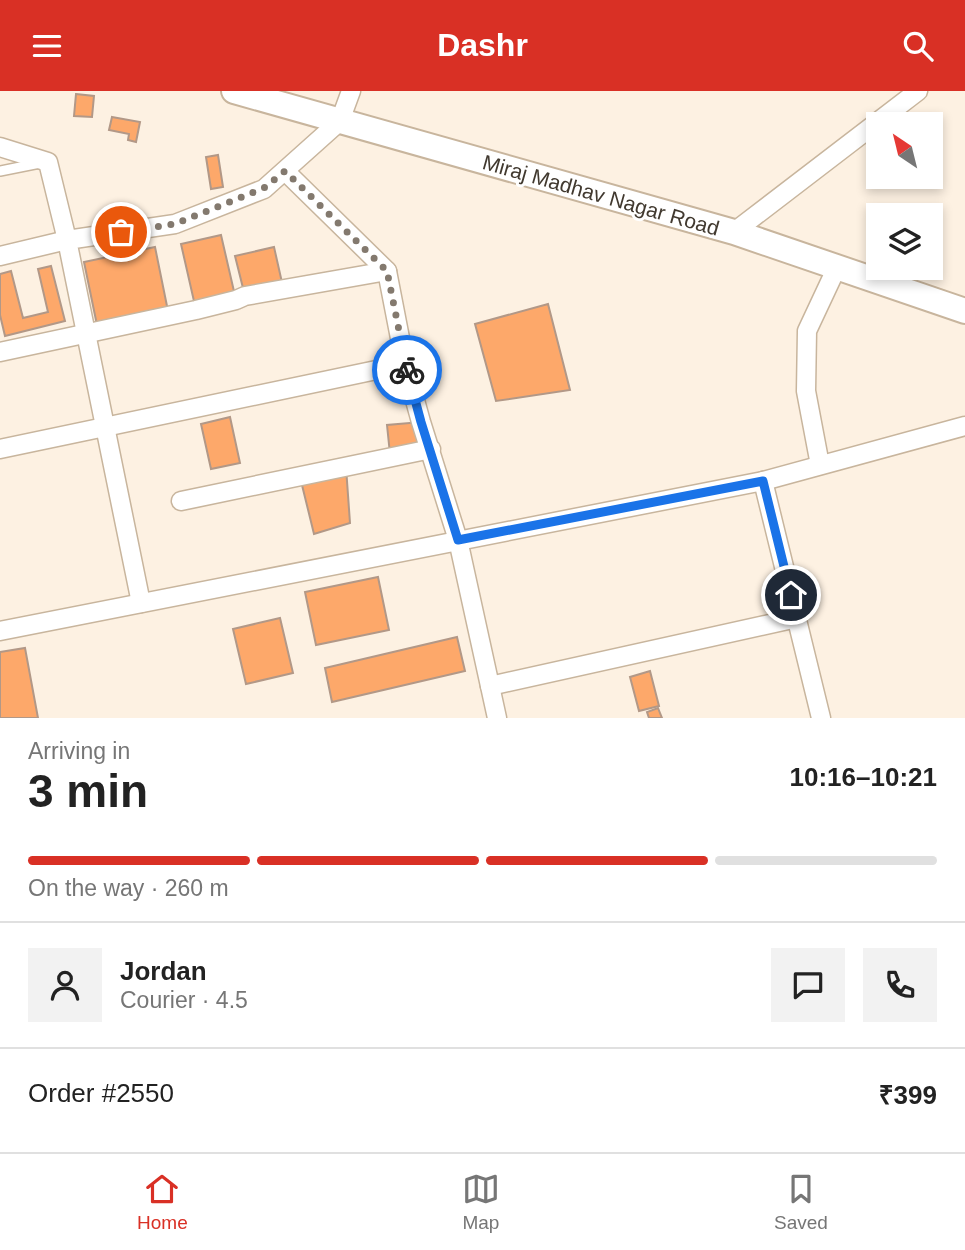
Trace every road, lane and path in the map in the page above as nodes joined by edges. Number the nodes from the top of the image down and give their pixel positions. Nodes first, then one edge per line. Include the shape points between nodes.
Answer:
1 (234, 91) edge
2 (351, 91) edge
3 (918, 91) edge
4 (340, 121) junction
5 (0, 148) edge
6 (48, 162) junction
7 (0, 171) edge
8 (285, 171) junction
9 (734, 232) junction
10 (67, 240) junction
11 (0, 256) edge
12 (837, 267) junction
13 (387, 271) junction
14 (965, 311) edge
15 (86, 334) junction
16 (0, 352) edge
17 (405, 363) junction
18 (965, 426) edge
19 (106, 427) junction
20 (0, 449) edge
21 (430, 449) junction
22 (820, 465) junction
23 (763, 481) junction
24 (181, 501) dead end
25 (458, 540) junction
26 (141, 603) junction
27 (797, 618) junction
28 (0, 631) edge
29 (490, 686) junction
30 (497, 718) edge
31 (821, 718) edge

1 - 4 street, Miraj Madhav Nagar Road
2 - 4 street
3 - 9 street
4 - 8 street
4 - 9 street, Miraj Madhav Nagar Road
5 - 6 street
6 - 7 lane
6 - 10 street
8 - 10 street via 264,188 175,224
8 - 13 street
9 - 12 street, Miraj Madhav Nagar Road
10 - 11 street
10 - 15 street
12 - 14 street, Miraj Madhav Nagar Road
12 - 22 street via 807,331 806,391
13 - 15 street via 245,296
13 - 17 street
15 - 16 street
15 - 19 street
17 - 19 street
17 - 21 street
18 - 22 street
19 - 20 street
19 - 26 street
21 - 24 street
21 - 25 street
22 - 23 street
23 - 25 street
23 - 27 street
25 - 26 street
25 - 29 street
26 - 28 street
27 - 29 street
27 - 31 street
29 - 30 street

